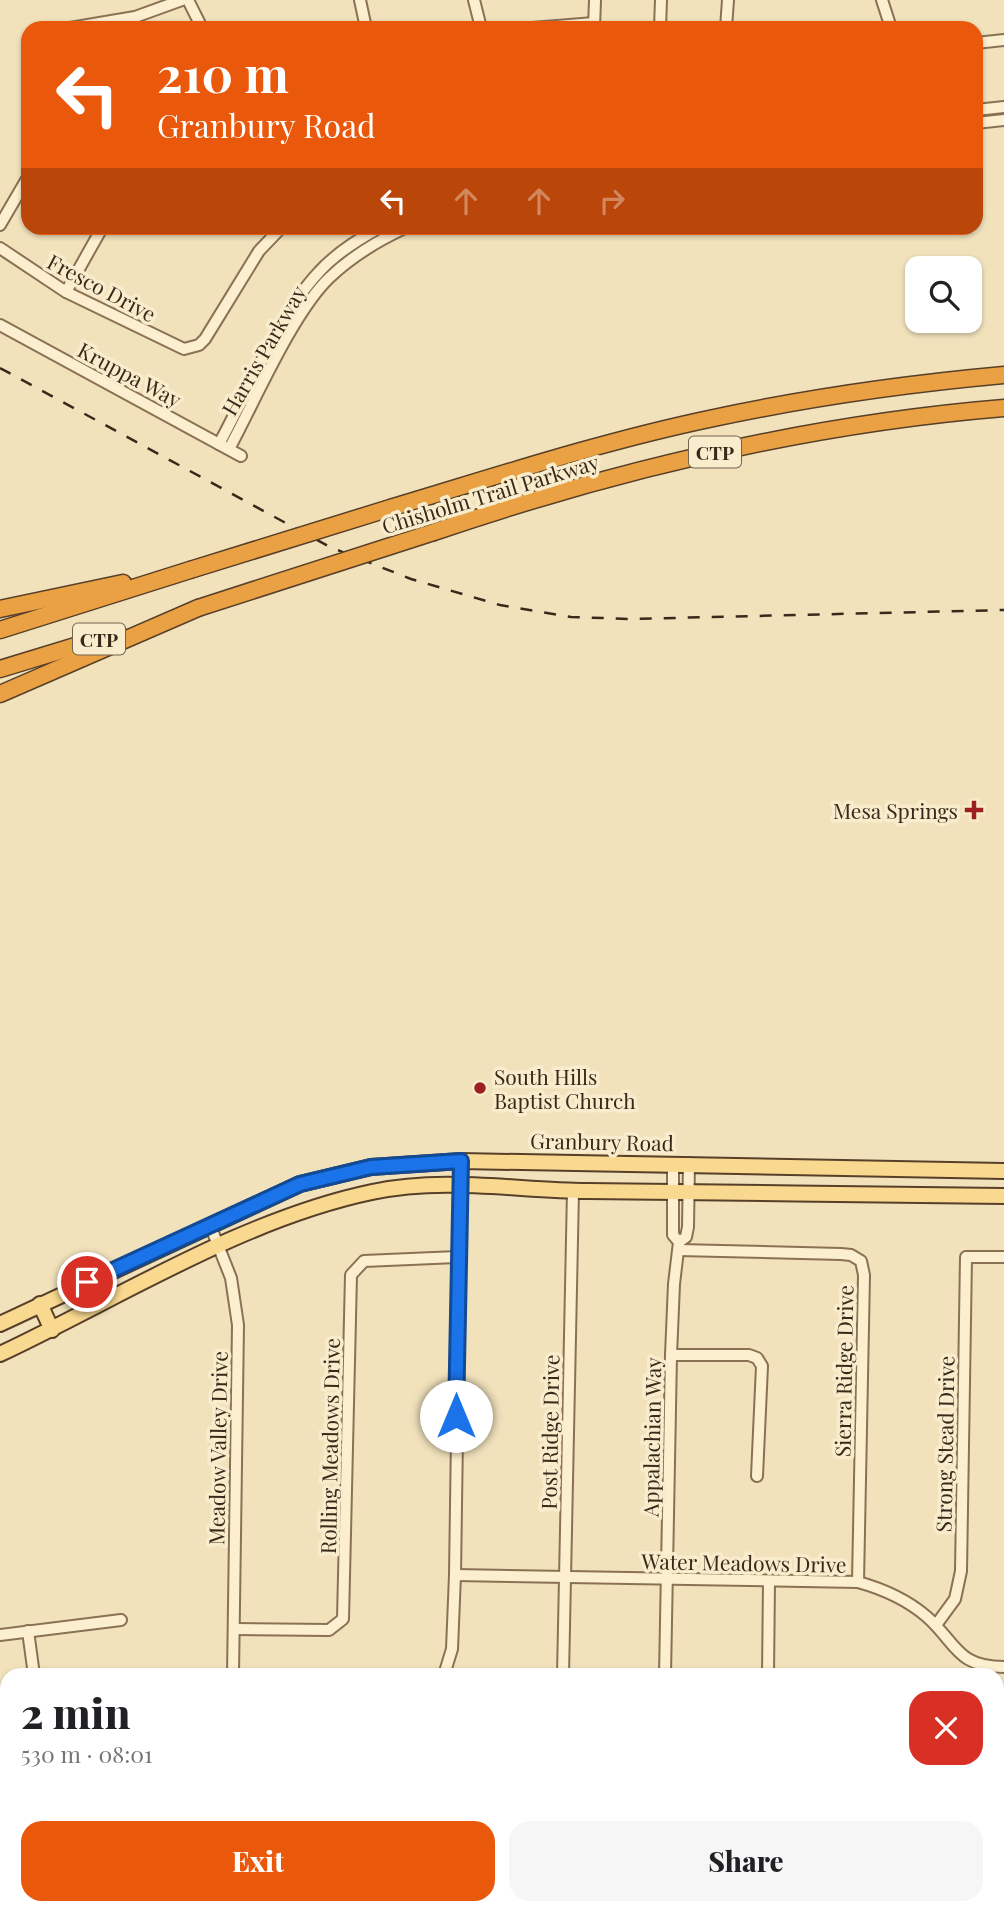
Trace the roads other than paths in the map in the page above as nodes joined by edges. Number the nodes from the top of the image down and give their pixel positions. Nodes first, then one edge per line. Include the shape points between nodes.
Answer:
1 (182, 0) edge
2 (188, 0) edge
3 (360, 0) edge
4 (474, 0) edge
5 (595, 0) edge
6 (661, 0) edge
7 (728, 0) edge
8 (882, 0) edge
9 (126, 21) edge
10 (198, 21) edge
11 (364, 21) edge
12 (479, 21) edge
13 (594, 21) edge
14 (660, 21) edge
15 (726, 21) edge
16 (889, 21) edge
17 (1004, 40) edge
18 (983, 42) edge
19 (1004, 107) edge
20 (983, 109) edge
21 (1004, 120) edge
22 (983, 122) edge
23 (21, 189) edge
24 (0, 225) edge
25 (98, 235) edge
26 (274, 235) edge
27 (368, 235) edge
28 (392, 235) edge
29 (0, 248) edge
30 (66, 292) junction
31 (0, 325) edge
32 (1004, 375) edge
33 (1004, 408) edge
34 (224, 447) junction
35 (241, 456) dead end
36 (190, 570) junction
37 (198, 608) junction
38 (0, 609) edge
39 (0, 631) edge
40 (0, 669) edge
41 (0, 694) edge
42 (461, 1161) junction
43 (673, 1163) junction
44 (689, 1163) junction
45 (1004, 1171) edge
46 (461, 1183) junction
47 (573, 1191) junction
48 (673, 1192) junction
49 (688, 1192) junction
50 (1004, 1196) edge
51 (210, 1225) junction
52 (679, 1246) junction
53 (218, 1247) junction
54 (457, 1257) junction
55 (1004, 1257) edge
56 (40, 1304) junction
57 (0, 1324) edge
58 (52, 1330) junction
59 (0, 1354) edge
60 (671, 1355) junction
61 (757, 1476) dead end
62 (455, 1575) junction
63 (565, 1578) junction
64 (667, 1581) junction
65 (769, 1581) junction
66 (858, 1583) junction
67 (121, 1620) dead end
68 (936, 1625) junction
69 (235, 1629) junction
70 (27, 1631) junction
71 (0, 1635) edge
72 (1004, 1667) edge
73 (33, 1668) edge
74 (233, 1668) edge
75 (446, 1668) edge
76 (563, 1668) edge
77 (665, 1668) edge
78 (768, 1668) edge

1 - 9 street
2 - 10 street
3 - 11 street
4 - 12 street
5 - 13 street
6 - 14 street
7 - 15 street
8 - 16 street
17 - 18 street
19 - 20 street
21 - 22 street
23 - 24 street
25 - 30 street
26 - 30 street, Fresco Drive via 259,251 205,339 191,348 176,347
27 - 34 street, Harris Parkway via 338,254 296,302
28 - 34 street, Harris Parkway via 363,250 322,286
29 - 30 street, Fresco Drive
31 - 34 street, Kruppa Way
32 - 36 highway, Chisholm Trail Parkway / CTP, bridge via 873,390 708,419 569,454
33 - 37 highway, Chisholm Trail Parkway / CTP, bridge via 875,424 688,457 527,500
34 - 35 street, Kruppa Way
36 - 38 highway
36 - 39 highway, Chisholm Trail Parkway / CTP
37 - 40 highway, Chisholm Trail Parkway / CTP
37 - 41 highway
42 - 43 main road, Granbury Road
42 - 46 street
42 - 51 main road, Granbury Road via 339,1173 300,1184
43 - 44 main road, Granbury Road
43 - 48 street, Appalachian Way
44 - 45 main road, Granbury Road
44 - 49 street, Appalachian Way
46 - 47 main road
46 - 53 main road via 370,1192 309,1210
46 - 54 street
47 - 48 main road
47 - 63 street, Post Ridge Drive
48 - 49 main road
48 - 52 street, Appalachian Way via 673,1235
49 - 50 main road
49 - 52 street, Appalachian Way via 688,1227
51 - 53 street, Meadow Valley Drive
51 - 56 main road, Granbury Road
52 - 60 street, Appalachian Way
52 - 66 street, Sierra Ridge Drive via 841,1254 861,1261
53 - 58 main road
53 - 69 street, Meadow Valley Drive via 231,1278 238,1325
54 - 62 street
54 - 69 street, Rolling Meadows Drive via 364,1261 351,1275 343,1619 329,1630
55 - 68 street, Strong Stead Drive via 966,1256 961,1571 955,1599
56 - 57 main road, Granbury Road
56 - 58 main road
58 - 59 main road
60 - 61 street via 758,1358 762,1366
60 - 64 street, Appalachian Way
62 - 63 street, Water Meadows Drive
62 - 75 street via 452,1649
63 - 64 street, Water Meadows Drive
63 - 76 street, Post Ridge Drive
64 - 65 street, Water Meadows Drive
64 - 77 street, Appalachian Way
65 - 66 street, Water Meadows Drive
65 - 78 street
66 - 68 street, Water Meadows Drive via 899,1597
67 - 70 street
68 - 72 street, Water Meadows Drive via 965,1660
69 - 74 street, Meadow Valley Drive
70 - 71 street
70 - 73 street

